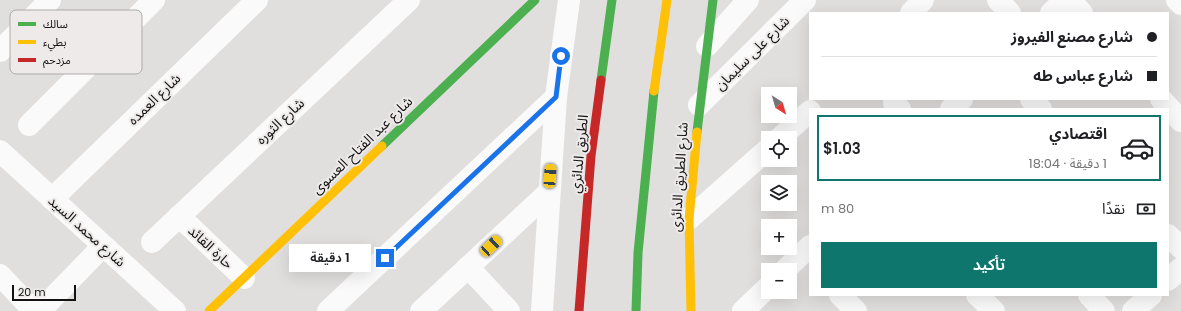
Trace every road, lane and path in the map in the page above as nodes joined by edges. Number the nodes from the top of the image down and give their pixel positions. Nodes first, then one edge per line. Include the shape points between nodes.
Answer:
1 (50, 0) edge
2 (154, 0) edge
3 (256, 0) edge
4 (409, 0) edge
5 (535, 0) edge
6 (569, 0) edge
7 (612, 0) edge
8 (667, 0) edge
9 (713, 0) edge
10 (748, 0) edge
11 (805, 0) edge
12 (923, 0) edge
13 (998, 0) edge
14 (1065, 0) edge
15 (1070, 0) edge
16 (1177, 0) edge
17 (1181, 4) edge
18 (40, 10) edge
19 (142, 12) edge
20 (911, 12) edge
21 (1009, 12) edge
22 (1052, 12) edge
23 (1081, 12) edge
24 (10, 41) edge
25 (707, 46) junction
26 (0, 51) edge
27 (80, 74) edge
28 (556, 97) junction
29 (822, 100) edge
30 (961, 100) edge
31 (1032, 100) edge
32 (1162, 100) edge
33 (699, 105) junction
34 (813, 108) edge
35 (952, 108) edge
36 (1040, 108) edge
37 (809, 112) edge
38 (1181, 121) edge
39 (29, 125) dead end
40 (788, 131) edge
41 (0, 151) edge
42 (761, 154) edge
43 (549, 192) junction
44 (52, 199) junction
45 (179, 216) junction
46 (688, 219) junction
47 (1169, 236) edge
48 (152, 242) dead end
49 (103, 246) junction
50 (1181, 248) edge
51 (468, 267) junction
52 (1181, 268) edge
53 (0, 276) edge
54 (244, 278) junction
55 (1169, 279) edge
56 (761, 294) edge
57 (841, 296) edge
58 (978, 296) edge
59 (1090, 296) edge
60 (1150, 296) edge
61 (745, 310) edge
62 (34, 311) edge
63 (40, 311) edge
64 (175, 311) edge
65 (209, 311) edge
66 (328, 311) edge
67 (421, 311) edge
68 (509, 311) edge
69 (542, 311) edge
70 (579, 311) edge
71 (636, 311) edge
72 (691, 311) edge
73 (856, 311) edge
74 (994, 311) edge
75 (1104, 311) edge
76 (1133, 311) edge

1 - 18 street
2 - 19 street
3 - 44 street, شارع العمده
4 - 45 street, شارع الثوره
5 - 54 main road, شارع عبد الفتاح العسوى
6 - 28 street
7 - 70 main road, الطريق الدائري via 591,156
8 - 71 main road via 652,104 638,253
9 - 25 main road, شارع الطريق الدائرى
10 - 25 street
11 - 33 street, شارع على سليمان
12 - 20 street
13 - 21 street
14 - 22 street
15 - 23 street
16 - 17 street
24 - 26 street
25 - 33 main road, شارع الطريق الدائرى
27 - 39 street
28 - 43 street
28 - 66 street
29 - 34 street
30 - 35 street
31 - 36 street
32 - 38 street
33 - 46 main road, شارع الطريق الدائرى
37 - 40 street
41 - 44 street, شارع محمد السيد
42 - 46 street
43 - 51 street
43 - 69 street
44 - 49 street, شارع محمد السيد
45 - 48 street, شارع الثوره
45 - 54 street, حارة القائد
46 - 72 main road, شارع الطريق الدائرى
47 - 50 street
49 - 63 street
49 - 64 street, شارع محمد السيد
51 - 67 street
51 - 68 street
52 - 55 street
53 - 62 street
54 - 65 main road, شارع عبد الفتاح العسوى
56 - 61 street
57 - 73 street
58 - 74 street
59 - 75 street
60 - 76 street

